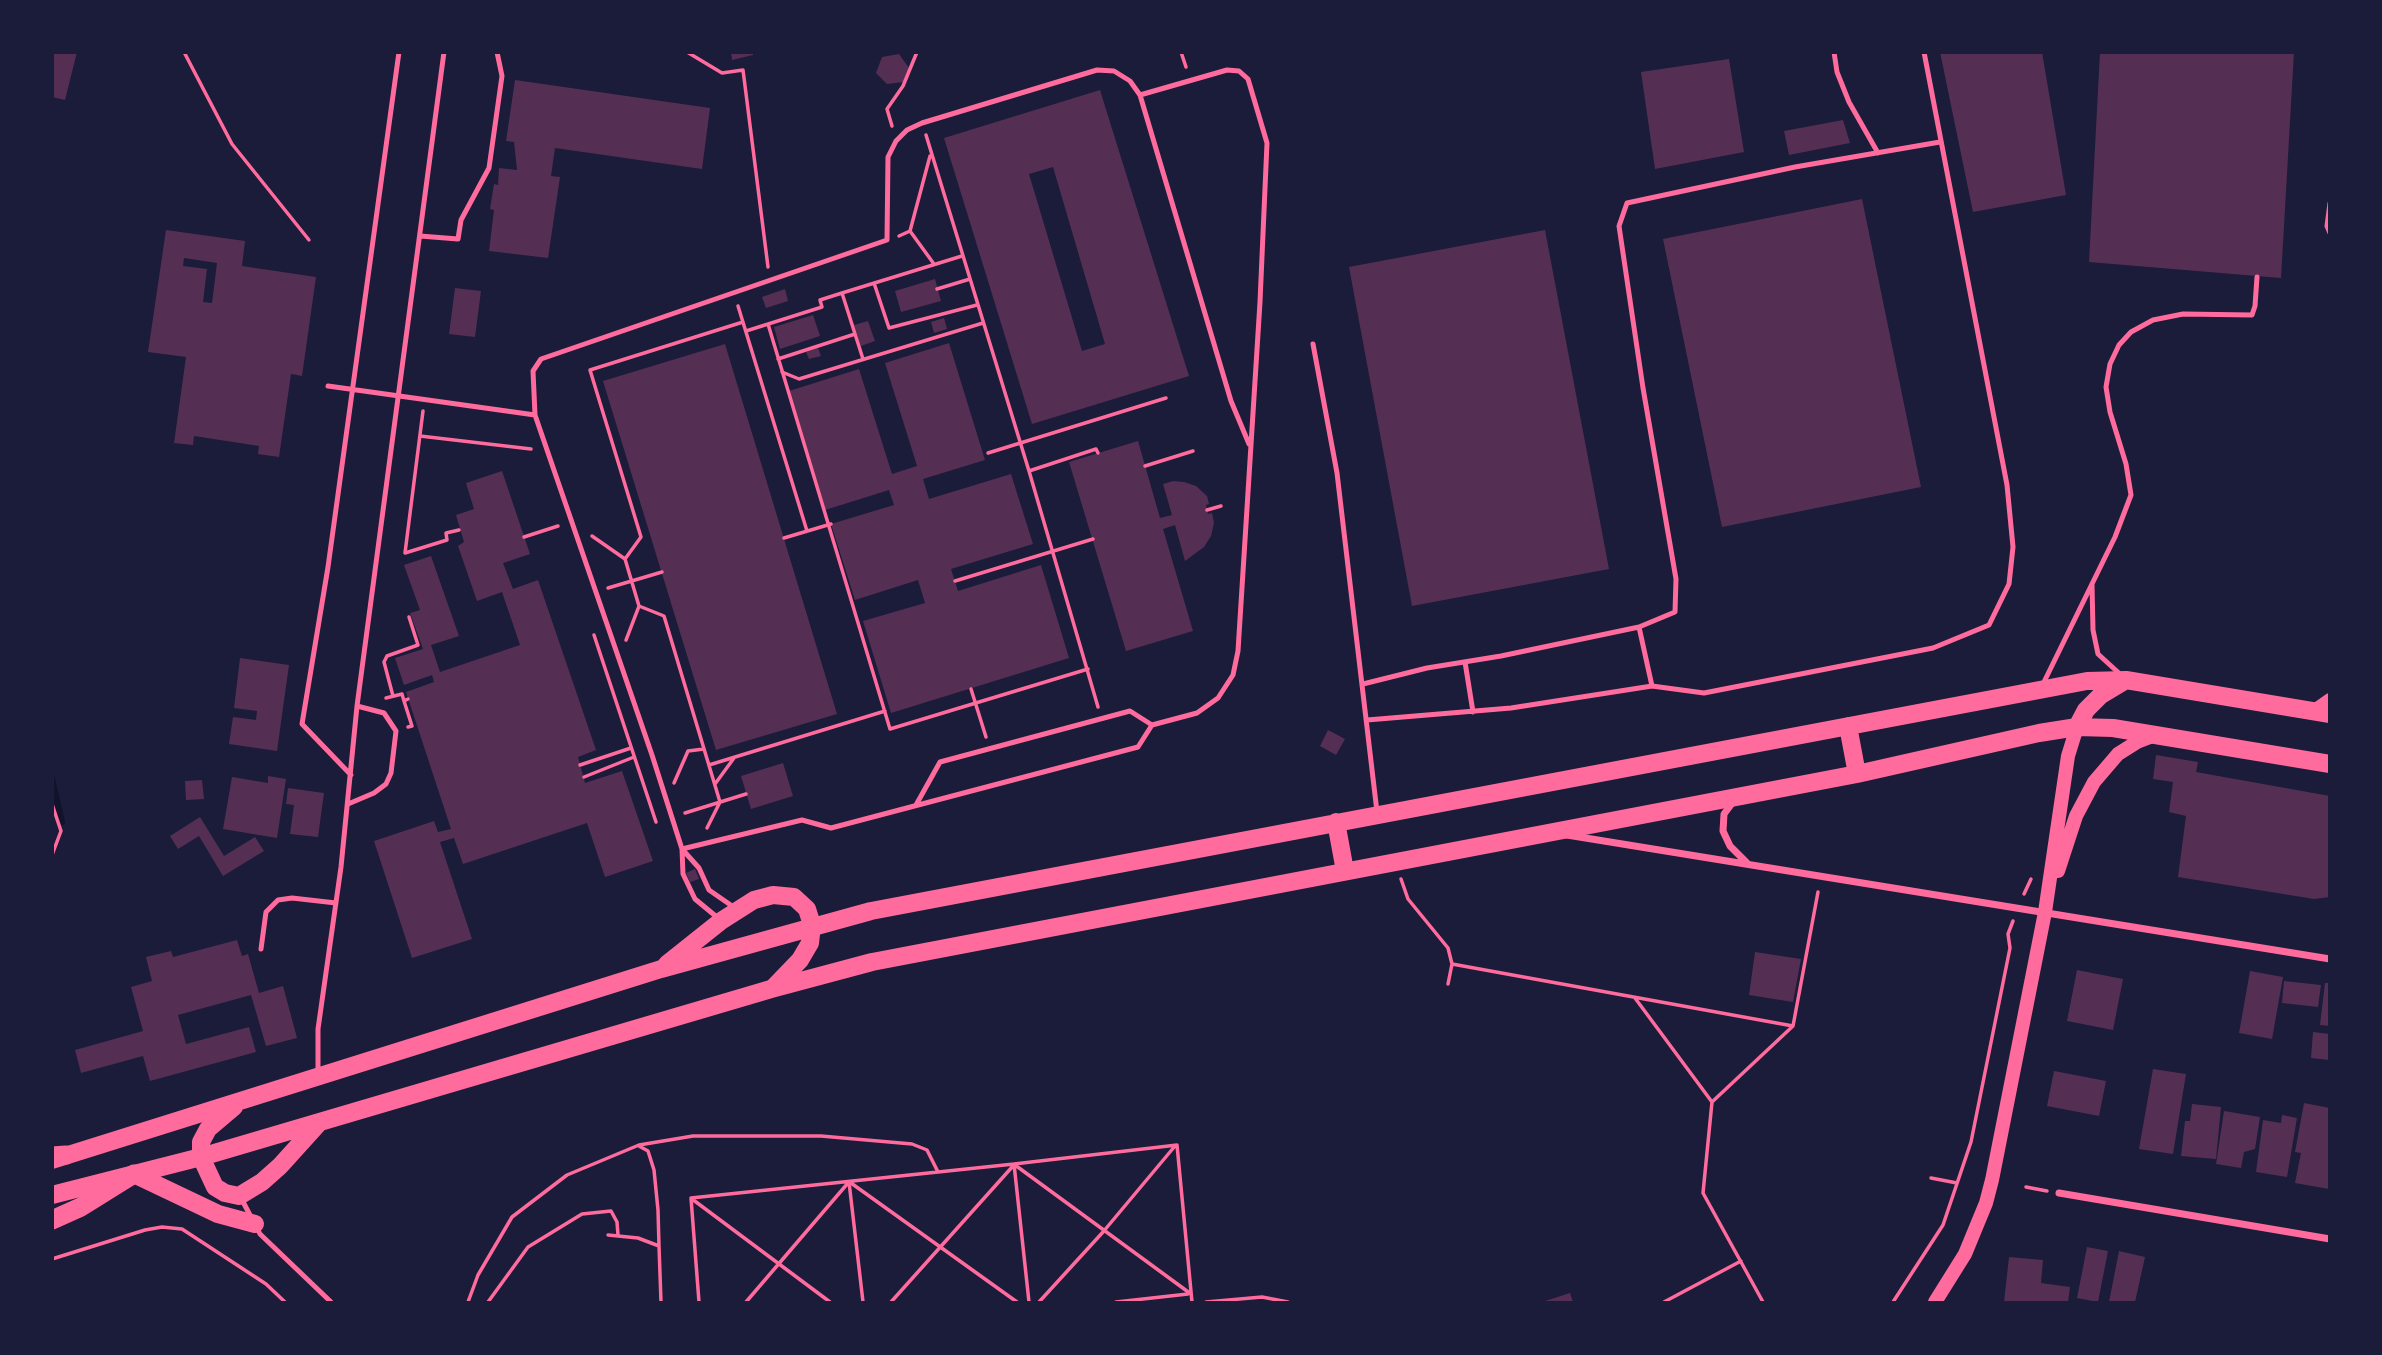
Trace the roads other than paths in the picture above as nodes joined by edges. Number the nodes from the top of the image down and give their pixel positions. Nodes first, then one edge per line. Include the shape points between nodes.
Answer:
1 (399, 52) edge
2 (444, 52) edge
3 (496, 52) edge
4 (1834, 52) edge
5 (1924, 52) edge
6 (1140, 95) junction
7 (1940, 142) junction
8 (1878, 153) junction
9 (2329, 203) edge
10 (2329, 233) edge
11 (420, 236) junction
12 (2258, 277) dead end
13 (1312, 344) dead end
14 (328, 386) dead end
15 (353, 389) junction
16 (398, 396) junction
17 (536, 415) junction
18 (1250, 444) junction
19 (2092, 580) junction
20 (1639, 627) junction
21 (1465, 662) junction
22 (2126, 680) junction
23 (1363, 684) junction
24 (1652, 686) junction
25 (2041, 689) junction
26 (2329, 700) edge
27 (357, 706) junction
28 (1473, 712) junction
29 (2321, 713) edge
30 (1367, 720) junction
31 (1152, 725) junction
32 (1849, 726) junction
33 (2077, 727) junction
34 (2155, 735) junction
35 (2329, 754) edge
36 (2300, 759) junction
37 (2329, 764) edge
38 (1857, 774) junction
39 (351, 775) junction
40 (1742, 796) junction
41 (348, 804) junction
42 (916, 805) junction
43 (1377, 815) junction
44 (1336, 822) junction
45 (1549, 832) junction
46 (682, 849) junction
47 (1747, 863) junction
48 (1345, 872) junction
49 (336, 903) junction
50 (738, 910) junction
51 (2045, 912) junction
52 (721, 920) junction
53 (812, 925) junction
54 (261, 949) dead end
55 (2329, 959) edge
56 (661, 969) junction
57 (772, 989) junction
58 (318, 1077) junction
59 (242, 1100) junction
60 (318, 1123) junction
61 (57, 1157) edge
62 (201, 1157) junction
63 (134, 1174) junction
64 (2059, 1193) road end
65 (52, 1195) edge
66 (239, 1196) junction
67 (52, 1220) edge
68 (255, 1224) junction
69 (2329, 1239) edge
70 (331, 1303) edge
71 (1935, 1303) edge

1 - 15 lane
2 - 11 lane
3 - 11 lane via 502,76 489,168 461,220 458,239
4 - 8 lane via 1849,102
5 - 7 lane
6 - 17 lane via 1130,81 1114,71 1097,70 907,130 888,157 887,240 541,359 533,371
6 - 18 lane via 1231,401
6 - 18 lane via 1227,70 1239,71 1248,79 1267,143
7 - 8 lane
7 - 24 lane via 2007,485 2013,547 2009,584 1989,625 1933,648 1704,692
8 - 20 lane via 1627,203 1619,226 1676,579 1675,612
9 - 10 lane
11 - 16 lane
12 - 19 lane via 2252,315 2183,314 2153,320 2119,345 2106,387 2131,495
13 - 23 lane via 1336,473
14 - 15 lane
15 - 16 lane
15 - 39 lane via 302,724
16 - 17 lane
16 - 27 lane
17 - 46 lane
18 - 31 lane via 1233,675 1218,698 1197,713
19 - 22 lane via 2098,654
19 - 25 lane
20 - 21 lane
20 - 24 lane
21 - 23 lane
21 - 28 lane
22 - 25 main road
22 - 29 main road
22 - 33 main road via 2101,695
23 - 30 lane
24 - 28 lane
25 - 32 main road
26 - 29 main road
27 - 39 lane
27 - 41 lane via 384,713 396,731 386,784
28 - 30 lane
30 - 43 lane
31 - 42 lane via 1138,747
31 - 42 lane via 1129,711 940,762
32 - 38 main road
32 - 43 main road
33 - 34 main road
33 - 38 main road
33 - 51 main road via 2068,756
34 - 36 main road
34 - 51 main road via 2118,754 2094,782 2076,816
35 - 36 main road
36 - 37 main road
38 - 40 main road
39 - 41 lane
40 - 45 main road
40 - 47 street via 1724,814 1723,831
41 - 49 lane
42 - 46 lane via 831,828 802,820
43 - 44 main road
44 - 48 main road
44 - 53 main road
45 - 47 street
45 - 48 main road
46 - 50 lane via 699,868 709,890
46 - 52 lane via 683,874 695,900
47 - 51 street
48 - 57 main road via 902,955
49 - 54 lane via 278,900 266,912
49 - 58 lane via 318,1029
50 - 52 main road
50 - 53 main road via 773,895 794,897 807,909
51 - 55 street
51 - 71 main road via 1986,1203 1965,1254
52 - 56 main road
53 - 56 main road
53 - 57 main road via 810,943 800,960
56 - 58 main road
57 - 60 main road
58 - 59 main road
59 - 61 main road
59 - 62 main road via 208,1129 201,1142
60 - 62 main road
60 - 66 main road via 280,1166
62 - 63 main road
62 - 66 main road via 215,1187
63 - 65 main road
63 - 67 highway
63 - 68 main road via 218,1214
64 - 69 street
66 - 68 lane
68 - 70 lane

